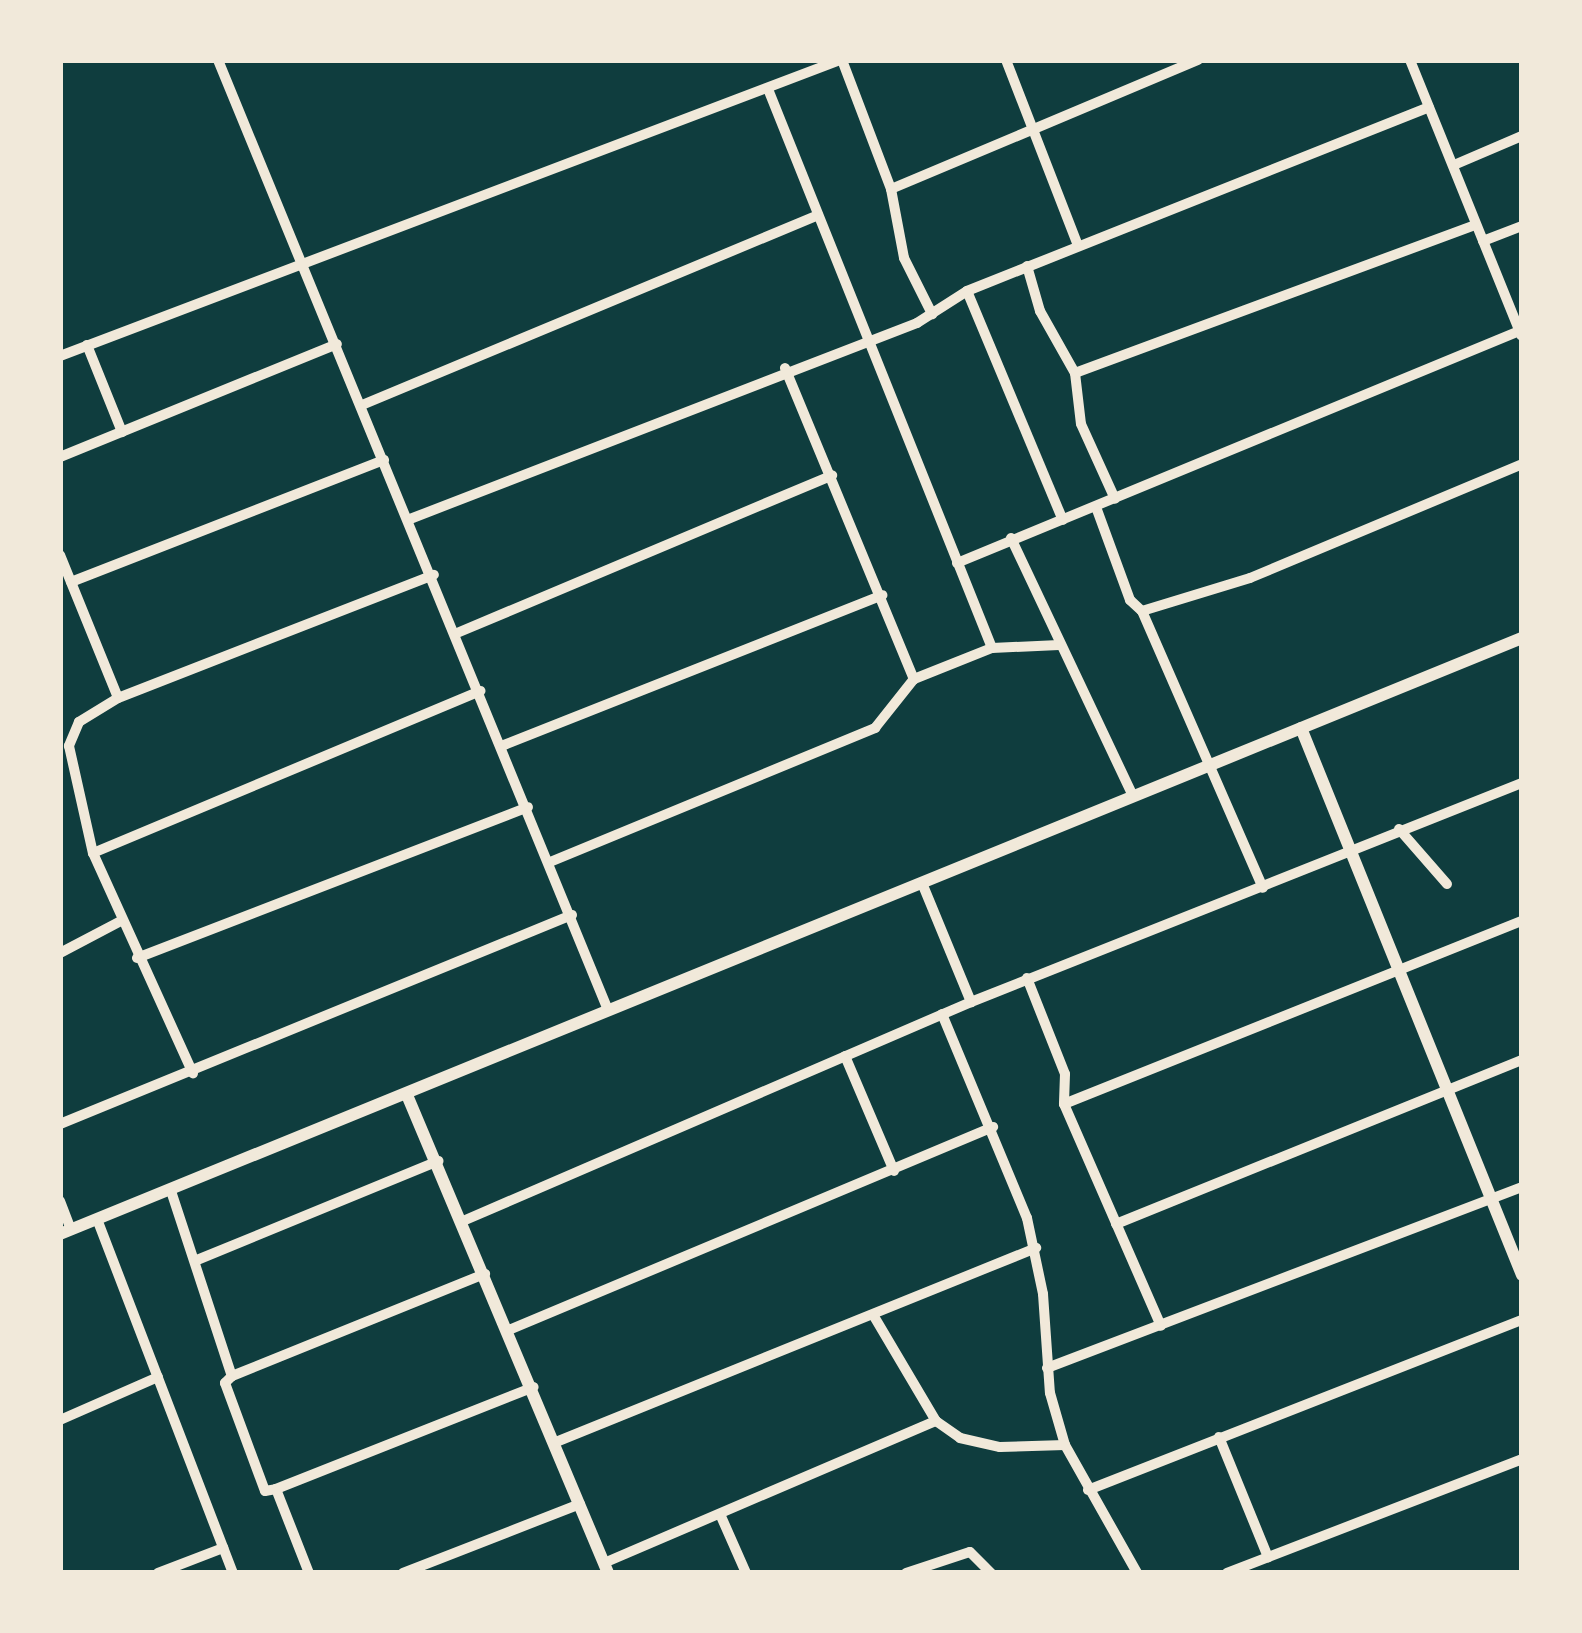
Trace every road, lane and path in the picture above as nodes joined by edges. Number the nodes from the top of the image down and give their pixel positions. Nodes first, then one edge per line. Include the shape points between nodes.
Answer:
1 (218, 60) edge
2 (841, 60) edge
3 (1006, 60) edge
4 (1198, 60) edge
5 (1410, 60) edge
6 (768, 89) junction
7 (1429, 107) junction
8 (1033, 129) junction
9 (1522, 136) edge
10 (1454, 164) junction
11 (891, 189) junction
12 (818, 215) junction
13 (1476, 225) junction
14 (1522, 226) edge
15 (1483, 241) junction
16 (1078, 246) junction
17 (303, 260) junction
18 (1027, 266) junction
19 (967, 291) junction
20 (932, 314) junction
21 (1521, 334) edge
22 (869, 342) junction
23 (337, 344) junction
24 (87, 345) junction
25 (60, 356) edge
26 (785, 368) junction
27 (1075, 373) junction
28 (362, 405) junction
29 (122, 432) junction
30 (60, 457) edge
31 (384, 460) junction
32 (1522, 464) edge
33 (832, 475) junction
34 (1115, 499) junction
35 (1096, 508) junction
36 (410, 519) junction
37 (1063, 520) junction
38 (1011, 538) junction
39 (60, 555) edge
40 (957, 563) junction
41 (434, 575) junction
42 (71, 582) junction
43 (882, 595) junction
44 (1142, 611) junction
45 (457, 633) junction
46 (1522, 638) edge
47 (1059, 645) junction
48 (992, 648) junction
49 (914, 679) junction
50 (481, 691) junction
51 (118, 698) junction
52 (1301, 728) junction
53 (504, 745) junction
54 (1212, 765) junction
55 (1522, 783) edge
56 (1133, 796) junction
57 (528, 807) junction
58 (1399, 829) junction
59 (93, 853) junction
60 (1352, 854) junction
61 (550, 862) junction
62 (922, 883) junction
63 (1447, 884) dead end
64 (1263, 888) junction
65 (572, 915) junction
66 (121, 921) junction
67 (1522, 921) edge
68 (60, 953) edge
69 (137, 958) junction
70 (1399, 969) junction
71 (1028, 978) junction
72 (970, 1002) junction
73 (608, 1010) junction
74 (942, 1014) junction
75 (845, 1056) junction
76 (1522, 1060) edge
77 (193, 1073) junction
78 (1448, 1091) junction
79 (407, 1095) junction
80 (1064, 1104) junction
81 (60, 1124) edge
82 (993, 1127) junction
83 (438, 1161) junction
84 (894, 1171) junction
85 (1522, 1187) edge
86 (171, 1191) junction
87 (1492, 1199) junction
88 (60, 1201) edge
89 (98, 1219) junction
90 (463, 1221) junction
91 (1116, 1224) junction
92 (65, 1232) edge
93 (1036, 1248) junction
94 (197, 1260) junction
95 (485, 1274) junction
96 (1522, 1275) edge
97 (875, 1318) junction
98 (1522, 1319) edge
99 (1161, 1326) junction
100 (509, 1330) junction
101 (1047, 1368) junction
102 (232, 1376) junction
103 (158, 1377) junction
104 (533, 1387) junction
105 (60, 1420) edge
106 (936, 1420) junction
107 (1219, 1437) junction
108 (556, 1442) junction
109 (1065, 1444) junction
110 (1522, 1459) edge
111 (276, 1490) junction
112 (1088, 1490) junction
113 (580, 1504) junction
114 (720, 1514) junction
115 (224, 1548) junction
116 (1268, 1556) junction
117 (606, 1568) edge
118 (158, 1573) edge
119 (233, 1573) edge
120 (309, 1573) edge
121 (403, 1573) edge
122 (746, 1573) edge
123 (906, 1573) edge
124 (991, 1573) edge
125 (1137, 1573) edge
126 (1227, 1573) edge

1 - 17 street
2 - 6 street
2 - 11 street
3 - 8 street
4 - 8 street
5 - 7 street
6 - 12 street
6 - 17 street
7 - 10 street
7 - 16 street
8 - 11 street
8 - 16 street
9 - 10 street
10 - 13 street
11 - 20 street via 904,258
12 - 22 street
12 - 28 street
13 - 15 street
13 - 27 street
14 - 15 street
15 - 21 street
16 - 18 street
17 - 23 street
17 - 24 street
18 - 19 street
18 - 27 street via 1040,311
19 - 20 street
19 - 37 street
20 - 22 street
21 - 34 street
22 - 26 street
22 - 40 street
23 - 28 street
23 - 29 street
24 - 25 street
24 - 29 street
26 - 33 street
26 - 36 street
27 - 34 street via 1082,424
28 - 31 street
29 - 30 street
31 - 36 street
31 - 42 street
32 - 44 street via 1250,578
33 - 43 street
33 - 45 street
34 - 35 street
35 - 37 street
35 - 44 street via 1130,600
36 - 41 street
37 - 38 street
38 - 40 street
38 - 47 street
39 - 42 street
40 - 48 street
41 - 45 street
41 - 51 street
42 - 51 street
43 - 49 street
43 - 53 street
44 - 54 street
45 - 50 street
46 - 52 street
47 - 48 street
47 - 56 street
48 - 49 street
49 - 61 street via 875,728
50 - 53 street
50 - 59 street
51 - 59 street via 79,722 69,746
52 - 54 street
52 - 60 street
53 - 57 street
54 - 56 street
54 - 64 street
55 - 58 street
56 - 62 street
57 - 61 street
57 - 69 street
58 - 60 street
58 - 63 street
59 - 66 street
60 - 64 street
60 - 70 street
61 - 65 street
62 - 72 street
62 - 73 street
64 - 71 street
65 - 73 street
65 - 77 street
66 - 68 street
66 - 69 street
67 - 70 street
69 - 77 street
70 - 78 street
70 - 80 street
71 - 72 street
71 - 80 street via 1065,1074
72 - 74 street
73 - 79 street
74 - 75 street
74 - 82 street
75 - 84 street
75 - 90 street
76 - 78 street
77 - 81 street
78 - 87 street
78 - 91 street
79 - 83 street
79 - 86 street
80 - 91 street
82 - 84 street
82 - 93 street
83 - 90 street
83 - 94 street
84 - 100 street
85 - 87 street
86 - 89 street
86 - 94 street
87 - 96 street
87 - 99 street
88 - 92 street
89 - 92 street
89 - 103 street
90 - 95 street
91 - 99 street
93 - 97 street
93 - 101 street
94 - 102 street
95 - 100 street
95 - 102 street
97 - 106 street
97 - 108 street
98 - 107 street
99 - 101 street
100 - 104 street
101 - 109 street
102 - 111 street via 225,1383 265,1491
103 - 105 street
103 - 115 street
104 - 108 street
104 - 111 street
106 - 109 street via 970,1442
106 - 114 street
107 - 112 street
107 - 116 street
108 - 113 street
109 - 112 street
110 - 116 street
111 - 120 street
112 - 125 street
113 - 117 street
113 - 121 street
114 - 117 street
114 - 122 street
115 - 118 street
115 - 119 street
116 - 126 street
123 - 124 street via 970,1552

